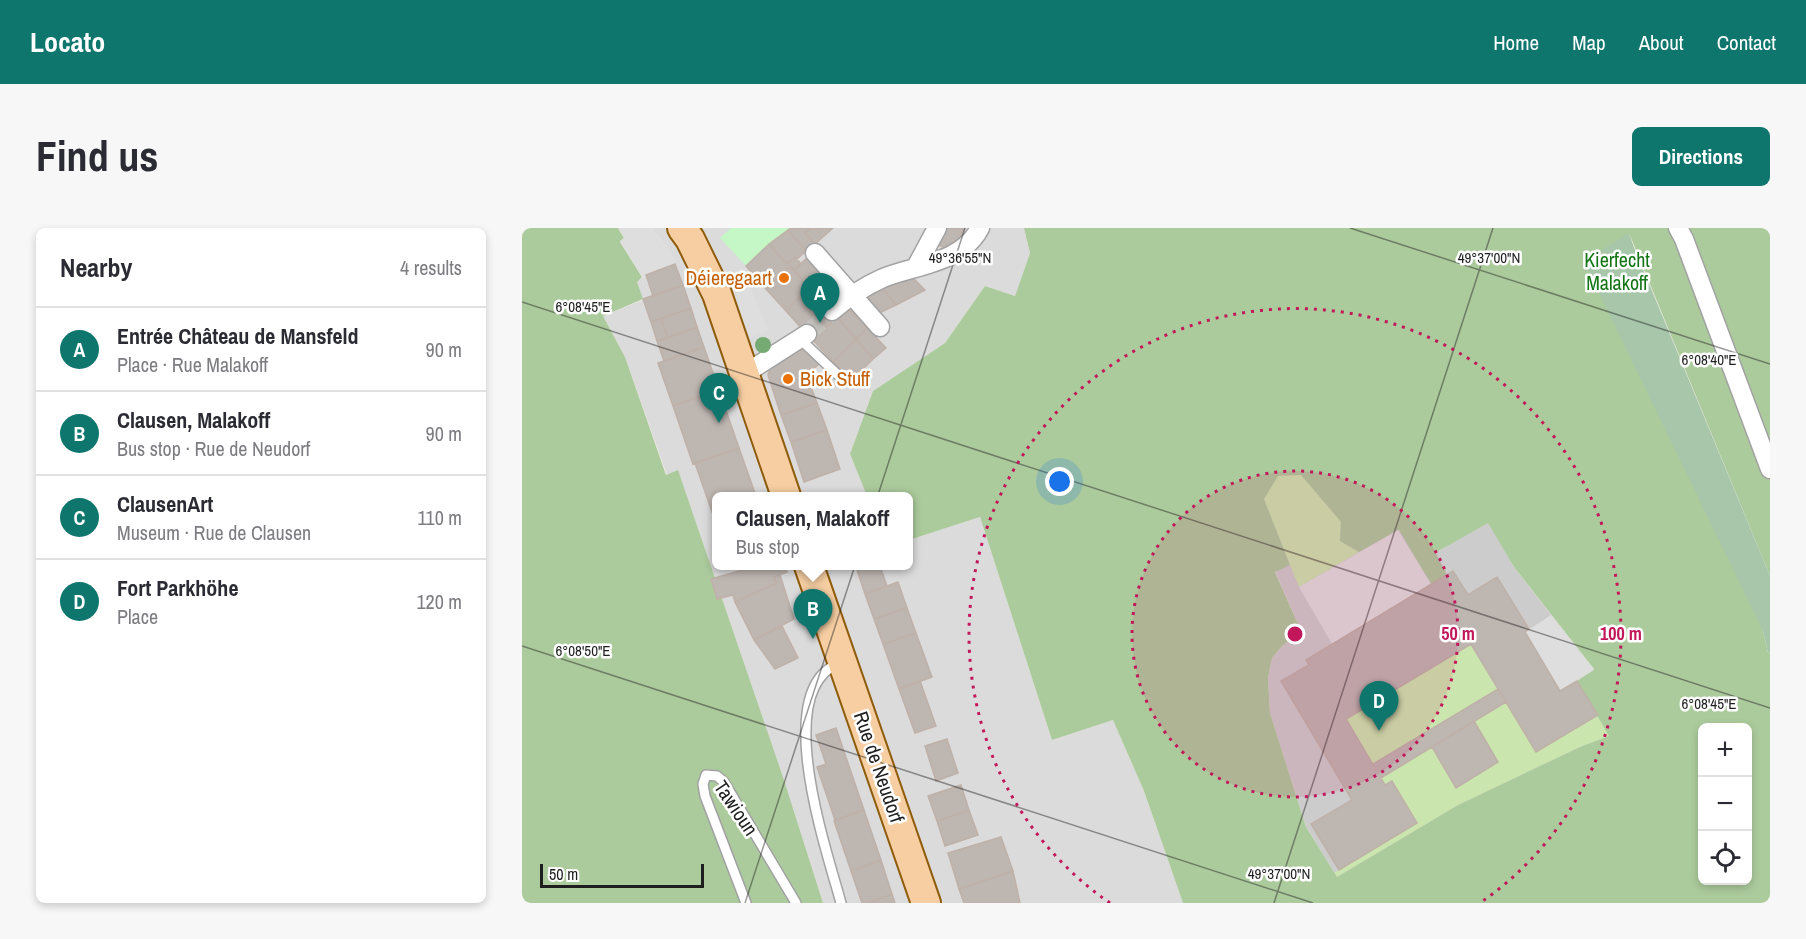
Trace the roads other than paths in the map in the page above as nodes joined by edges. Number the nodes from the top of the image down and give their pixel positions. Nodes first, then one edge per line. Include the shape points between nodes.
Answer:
1 (682, 228) edge
2 (937, 228) edge
3 (980, 228) edge
4 (1678, 228) edge
5 (815, 253) dead end
6 (916, 267) junction
7 (850, 295) junction
8 (832, 311) tunnel mouth
9 (880, 327) dead end
10 (803, 337) joint
11 (746, 373) junction
12 (839, 376) dead end
13 (1770, 469) edge
14 (785, 492) edge
15 (811, 570) edge
16 (842, 662) junction
17 (746, 903) edge
18 (796, 903) edge
19 (841, 903) edge
20 (926, 903) edge

1 - 11 main road via 717,294
2 - 6 street
3 - 6 street via 968,245 953,255
4 - 13 street
5 - 7 street
6 - 7 street
7 - 8 street
7 - 9 street
10 - 11 street
10 - 12 lane
11 - 14 main road
15 - 16 main road, Rue de Neudorf
16 - 19 lane via 828,667 818,679 805,725 814,800
16 - 20 main road, Rue de Neudorf
17 - 18 lane, Tawioun via 705,796 706,775 717,776 724,782

